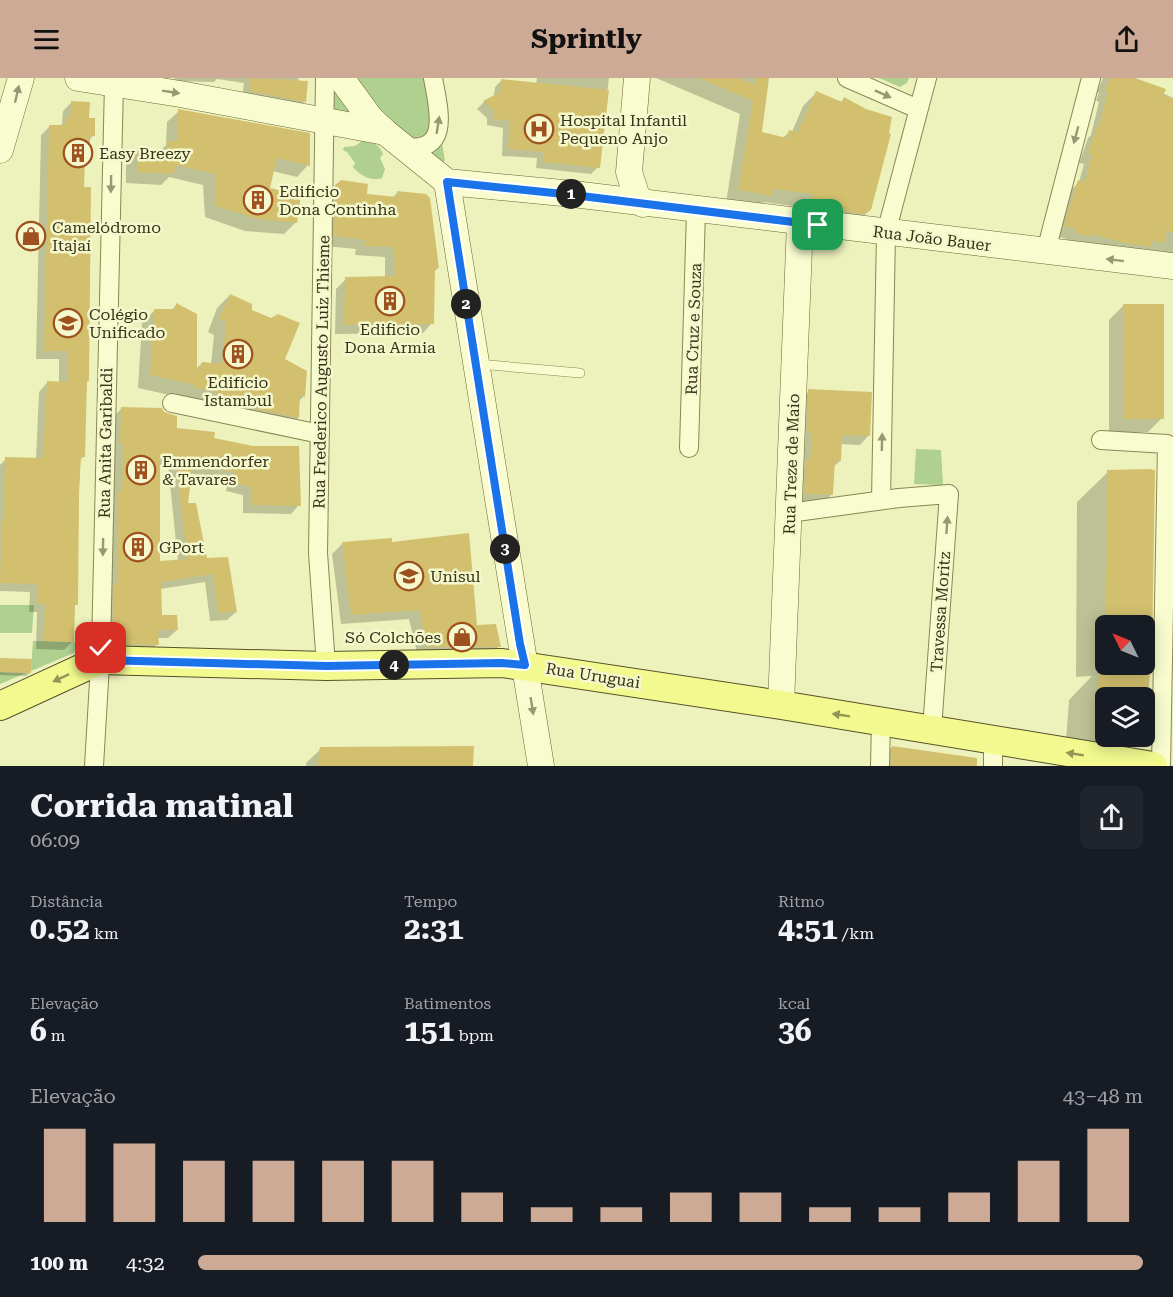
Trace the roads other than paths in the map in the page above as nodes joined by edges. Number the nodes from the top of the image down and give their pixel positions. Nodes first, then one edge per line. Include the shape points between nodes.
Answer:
1 (21, 78) edge
2 (78, 78) edge
3 (325, 78) edge
4 (341, 78) edge
5 (433, 78) edge
6 (637, 78) edge
7 (847, 78) edge
8 (927, 78) edge
9 (1091, 78) edge
10 (114, 83) junction
11 (918, 109) junction
12 (325, 121) junction
13 (385, 132) junction
14 (405, 147) junction
15 (0, 150) edge
16 (629, 172) junction
17 (447, 182) junction
18 (606, 199) junction
19 (644, 204) junction
20 (696, 210) junction
21 (800, 222) junction
22 (886, 233) junction
23 (1046, 251) junction
24 (1173, 266) edge
25 (476, 364) junction
26 (580, 373) dead end
27 (172, 403) dead end
28 (320, 434) junction
29 (1101, 440) dead end
30 (689, 448) dead end
31 (880, 500) junction
32 (789, 513) junction
33 (100, 660) junction
34 (525, 665) junction
35 (326, 666) junction
36 (781, 705) junction
37 (0, 706) edge
38 (881, 721) junction
39 (932, 729) junction
40 (993, 753) edge
41 (94, 766) edge
42 (541, 766) edge
43 (880, 766) edge
44 (1154, 766) edge
45 (1161, 766) edge

15 -> 1 street
2 - 10 street
3 - 12 street, Rua Frederico Augusto Luiz Thieme
4 - 13 street
14 -> 5 street via 424,147 436,135 441,122
6 - 16 street
7 -> 11 street
8 - 11 street
9 -> 23 street
10 -> 12 street
10 -> 33 street, Rua Anita Garibaldi
11 - 22 street
12 - 13 street
12 - 28 street, Rua Frederico Augusto Luiz Thieme
13 - 14 street
14 - 17 street
16 - 18 street via 624,183
16 - 19 street
17 - 18 street, Rua João Bauer
17 - 25 street
18 - 19 street, Rua João Bauer
19 - 20 street, Rua João Bauer
20 - 21 street, Rua João Bauer
20 - 30 street, Rua Cruz e Souza
21 - 22 street, Rua João Bauer
21 - 32 street, Rua Treze de Maio
22 - 23 street, Rua João Bauer
31 -> 22 street
24 -> 23 street, Rua João Bauer
25 - 26 lane
25 - 34 street
27 - 28 street
28 - 35 street, Rua Frederico Augusto Luiz Thieme via 318,553
29 - 45 street via 1167,444
31 - 32 street
39 -> 31 street, Travessa Moritz via 949,494
32 - 36 street, Rua Treze de Maio
33 - 35 main road, Rua Uruguai
33 -> 37 main road, Rua Uruguai
33 - 41 street, Rua Anita Garibaldi
34 - 35 main road, Rua Uruguai
34 - 36 main road, Rua Uruguai
34 -> 42 street
38 -> 36 main road, Rua Uruguai
38 - 39 main road, Rua Uruguai
38 - 43 street
39 - 40 main road, Rua Uruguai
44 -> 40 main road, Rua Uruguai

